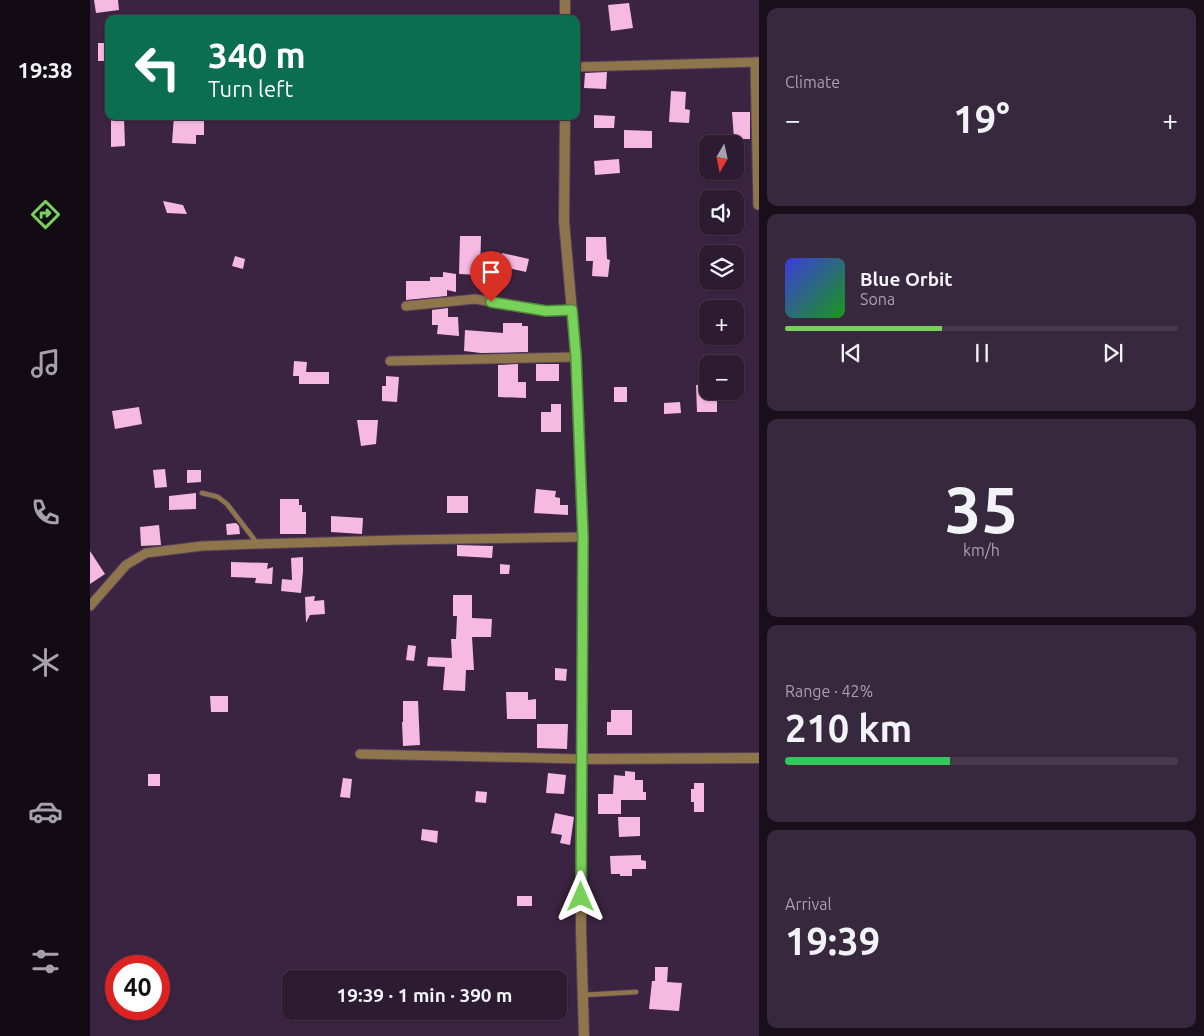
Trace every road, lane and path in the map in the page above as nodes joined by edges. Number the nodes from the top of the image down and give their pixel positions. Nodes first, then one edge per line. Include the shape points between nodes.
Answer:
1 (565, 0) edge
2 (565, 15) edge
3 (757, 62) edge
4 (580, 67) edge
5 (565, 120) edge
6 (758, 205) edge
7 (406, 306) dead end
8 (572, 310) junction
9 (576, 357) junction
10 (390, 361) dead end
11 (202, 494) dead end
12 (583, 537) junction
13 (257, 544) junction
14 (90, 606) edge
15 (360, 754) dead end
16 (759, 758) edge
17 (581, 759) junction
18 (636, 992) dead end
19 (583, 994) junction
20 (584, 1036) edge

1 - 2 street
3 - 4 street
3 - 6 street
5 - 8 street via 564,221
7 - 8 street via 475,299 546,311
8 - 9 street
9 - 10 street
9 - 12 street
11 - 13 lane via 218,497 227,504
12 - 13 street
12 - 17 street
13 - 14 street via 146,553 126,565
15 - 17 street
16 - 17 street
17 - 19 street
18 - 19 lane
19 - 20 street

